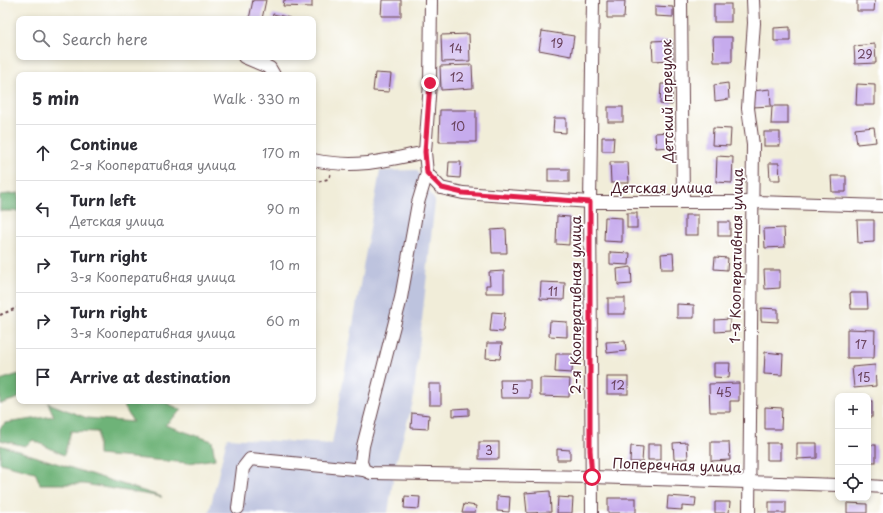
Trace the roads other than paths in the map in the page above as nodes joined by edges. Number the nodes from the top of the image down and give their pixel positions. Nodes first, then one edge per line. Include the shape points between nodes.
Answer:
1 (431, 0) edge
2 (593, 0) edge
3 (681, 0) edge
4 (753, 0) edge
5 (251, 60) edge
6 (272, 72) edge
7 (425, 152) junction
8 (316, 160) edge
9 (427, 173) junction
10 (683, 201) junction
11 (590, 202) junction
12 (753, 202) junction
13 (883, 206) edge
14 (368, 471) junction
15 (592, 477) junction
16 (748, 483) junction
17 (835, 485) edge
18 (871, 486) edge
19 (883, 486) edge
20 (238, 508) dead end
21 (592, 513) edge
22 (748, 513) edge

1 - 7 street via 430,83
2 - 11 street, 2-я Кооперативная улица
3 - 10 street, Детский переулок
4 - 12 street, 1-я Кооперативная улица via 754,23 748,108 753,145
5 - 6 street via 270,68
7 - 8 street via 369,164 337,164
7 - 9 street
9 - 11 street, Детская улица via 442,188 463,193
9 - 14 street via 418,203 401,298 363,446 361,462
10 - 11 street, Детская улица
10 - 12 street, Детская улица
11 - 15 street, 2-я Кооперативная улица
12 - 13 street, Детская улица
12 - 16 street, 1-я Кооперативная улица
14 - 15 street, Поперечная улица
14 - 20 street, Поперечная улица via 250,460 244,468
15 - 16 street, Поперечная улица
15 - 21 street, 2-я Кооперативная улица
16 - 17 street, Поперечная улица
16 - 22 street, 1-я Кооперативная улица
18 - 19 street

